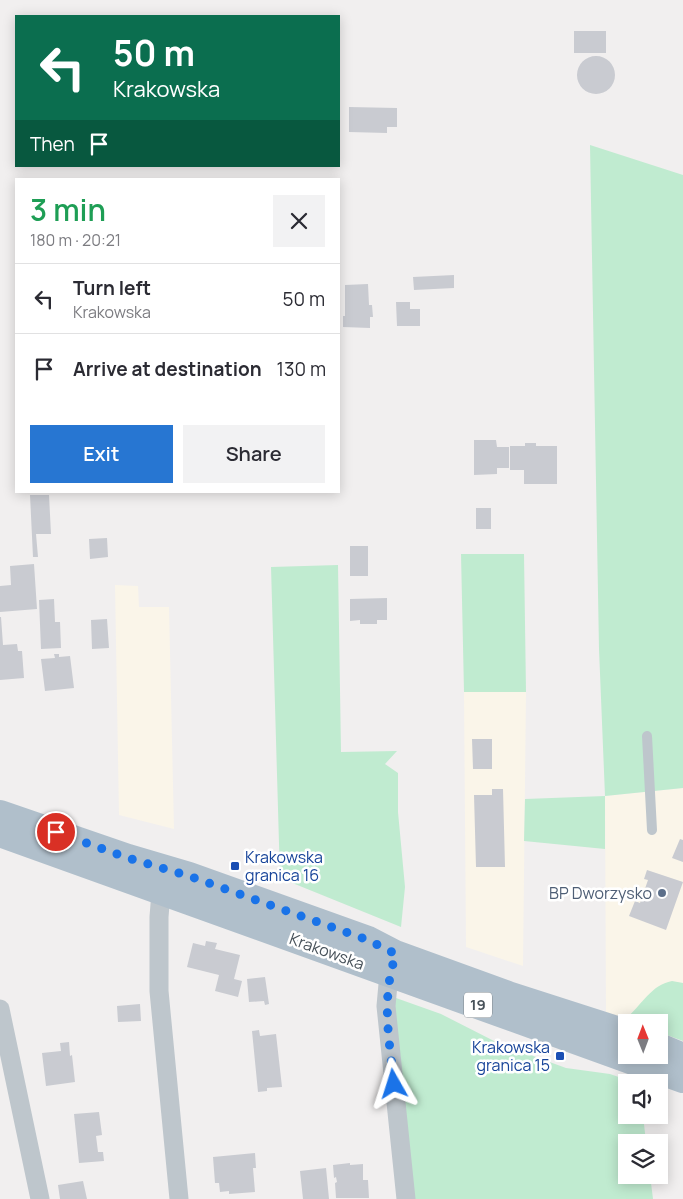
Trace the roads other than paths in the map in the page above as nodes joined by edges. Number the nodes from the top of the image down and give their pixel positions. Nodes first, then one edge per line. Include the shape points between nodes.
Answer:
1 (646, 736) dead end
2 (0, 819) edge
3 (652, 830) dead end
4 (162, 892) junction
5 (392, 963) junction
6 (0, 1009) edge
7 (618, 1030) edge
8 (668, 1051) edge
9 (683, 1057) edge
10 (683, 1079) edge
11 (40, 1199) edge
12 (179, 1199) edge
13 (406, 1199) edge

1 - 3 lane
2 - 4 main road, Krakowska / 19
2 - 5 main road, Krakowska / 19 via 189,876 368,940
4 - 5 main road, Krakowska / 19
4 - 12 street via 159,991
5 - 7 main road, Krakowska / 19
5 - 10 main road, Krakowska / 19
5 - 13 street via 386,1006
6 - 11 street
8 - 9 main road

